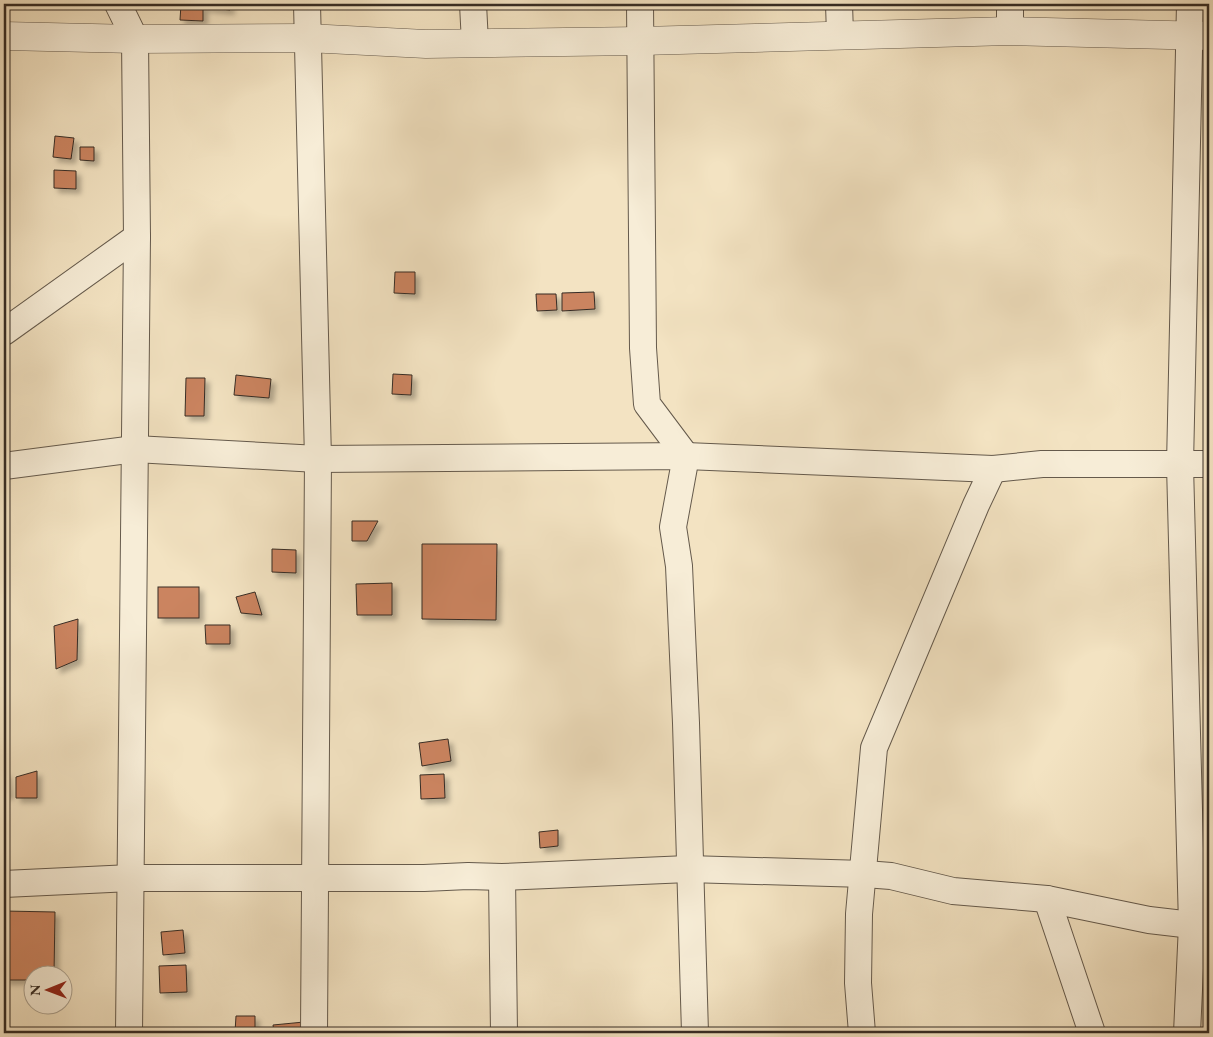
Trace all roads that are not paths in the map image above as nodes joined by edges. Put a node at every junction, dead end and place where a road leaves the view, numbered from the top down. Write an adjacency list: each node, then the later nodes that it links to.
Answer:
1 (118, 4): 13 (street)
2 (307, 4): 12 (street)
3 (473, 4): 15 (street)
4 (640, 4): 14 (street)
5 (839, 4): 9 (street)
6 (1010, 4): 8 (street)
7 (1190, 4): 11 (street)
8 (1010, 31): 9 (street); 11 (street)
9 (840, 34): 14 (street)
10 (4, 36): 13 (street)
11 (1199, 36): 21 (street)
12 (307, 38): 13 (street); 15 (street); 20 (street)
13 (135, 39): 16 (street)
14 (640, 41): 15 (street); 19 (street)
15 (475, 43)
16 (137, 237): 17 (street); 18 (street)
17 (4, 332)
18 (136, 449): 20 (street); 23 (street); 28 (street)
19 (686, 456): 20 (street); 24 (street); 25 (street)
20 (318, 459): 29 (street)
21 (1180, 464): 22 (street); 24 (street); 32 (street)
22 (1209, 464)
23 (4, 466)
24 (994, 469): 26 (street)
25 (688, 868): 26 (street); 27 (street); 36 (street)
26 (865, 874): 31 (street); 37 (street)
27 (502, 877): 29 (street); 35 (street)
28 (131, 878): 29 (street); 30 (street); 33 (street)
29 (314, 878): 34 (street)
30 (4, 884)
31 (1047, 899): 32 (street); 38 (street)
32 (1201, 922): 39 (street)
33 (129, 1033)
34 (314, 1033)
35 (504, 1033)
36 (695, 1033)
37 (862, 1033)
38 (1092, 1033)
39 (1187, 1033)

